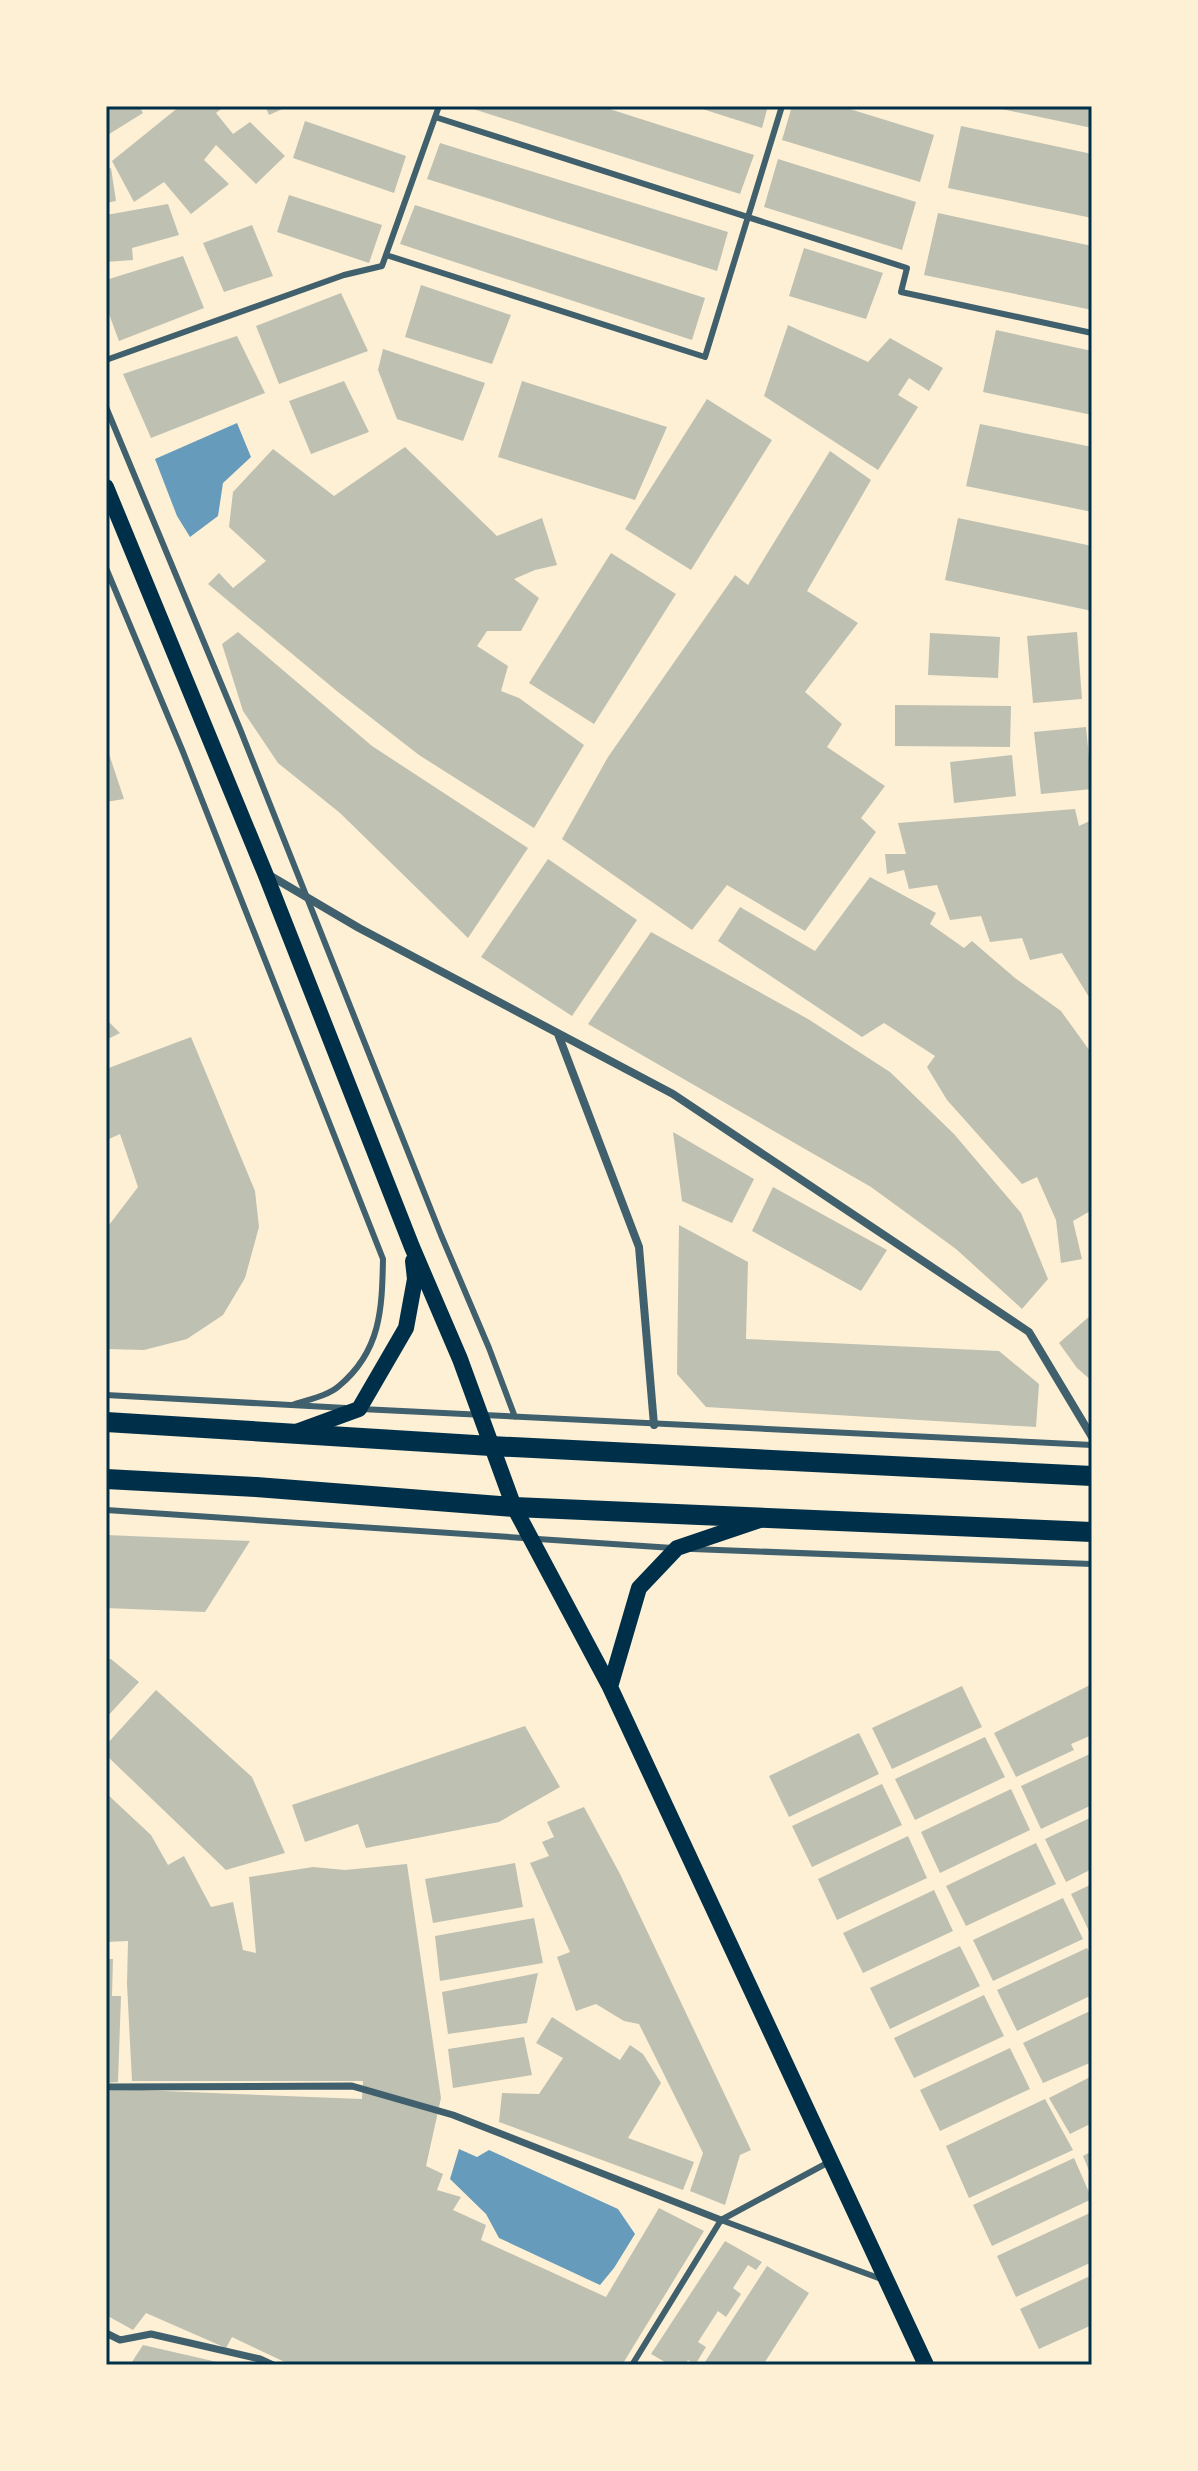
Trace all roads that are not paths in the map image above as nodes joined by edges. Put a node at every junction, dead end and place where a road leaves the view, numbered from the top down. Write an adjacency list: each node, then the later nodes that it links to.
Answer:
1 (439, 106): 3 (lane)
2 (782, 106): 4 (lane)
3 (435, 117): 4 (lane); 5 (lane)
4 (386, 255): 6 (lane)
5 (1092, 333)
6 (106, 360)
7 (106, 407): 11 (lane)
8 (106, 487): 10 (main road)
9 (106, 568): 15 (lane)
10 (265, 873): 11 (street); 13 (main road)
11 (308, 900): 12 (street); 18 (lane)
12 (558, 1034): 20 (street); 22 (street)
13 (412, 1247): 16 (main road); 17 (main road)
14 (106, 1395): 15 (lane)
15 (288, 1407): 16 (lane)
16 (359, 1409): 17 (lane); 21 (main road)
17 (480, 1415): 18 (lane); 24 (main road)
18 (515, 1417): 20 (lane)
19 (106, 1422): 21 (main road)
20 (654, 1425): 23 (lane)
21 (293, 1433): 24 (main road)
22 (1092, 1437)
23 (1092, 1445)
24 (491, 1446): 25 (main road); 27 (main road)
25 (1092, 1476)
26 (106, 1479): 27 (main road)
27 (514, 1507): 29 (main road); 31 (main road)
28 (106, 1510): 31 (lane)
29 (765, 1518): 30 (main road); 32 (main road)
30 (1092, 1532)
31 (531, 1540): 32 (lane); 34 (main road)
32 (677, 1548): 33 (lane); 34 (main road)
33 (1092, 1564)
34 (610, 1687): 36 (main road)
35 (106, 2087): 37 (street)
36 (831, 2161): 37 (lane); 38 (main road)
37 (721, 2220): 38 (lane); 41 (lane)
38 (887, 2281): 42 (main road)
39 (106, 2333): 40 (street)
40 (273, 2365)
41 (632, 2365)
42 (926, 2365)

